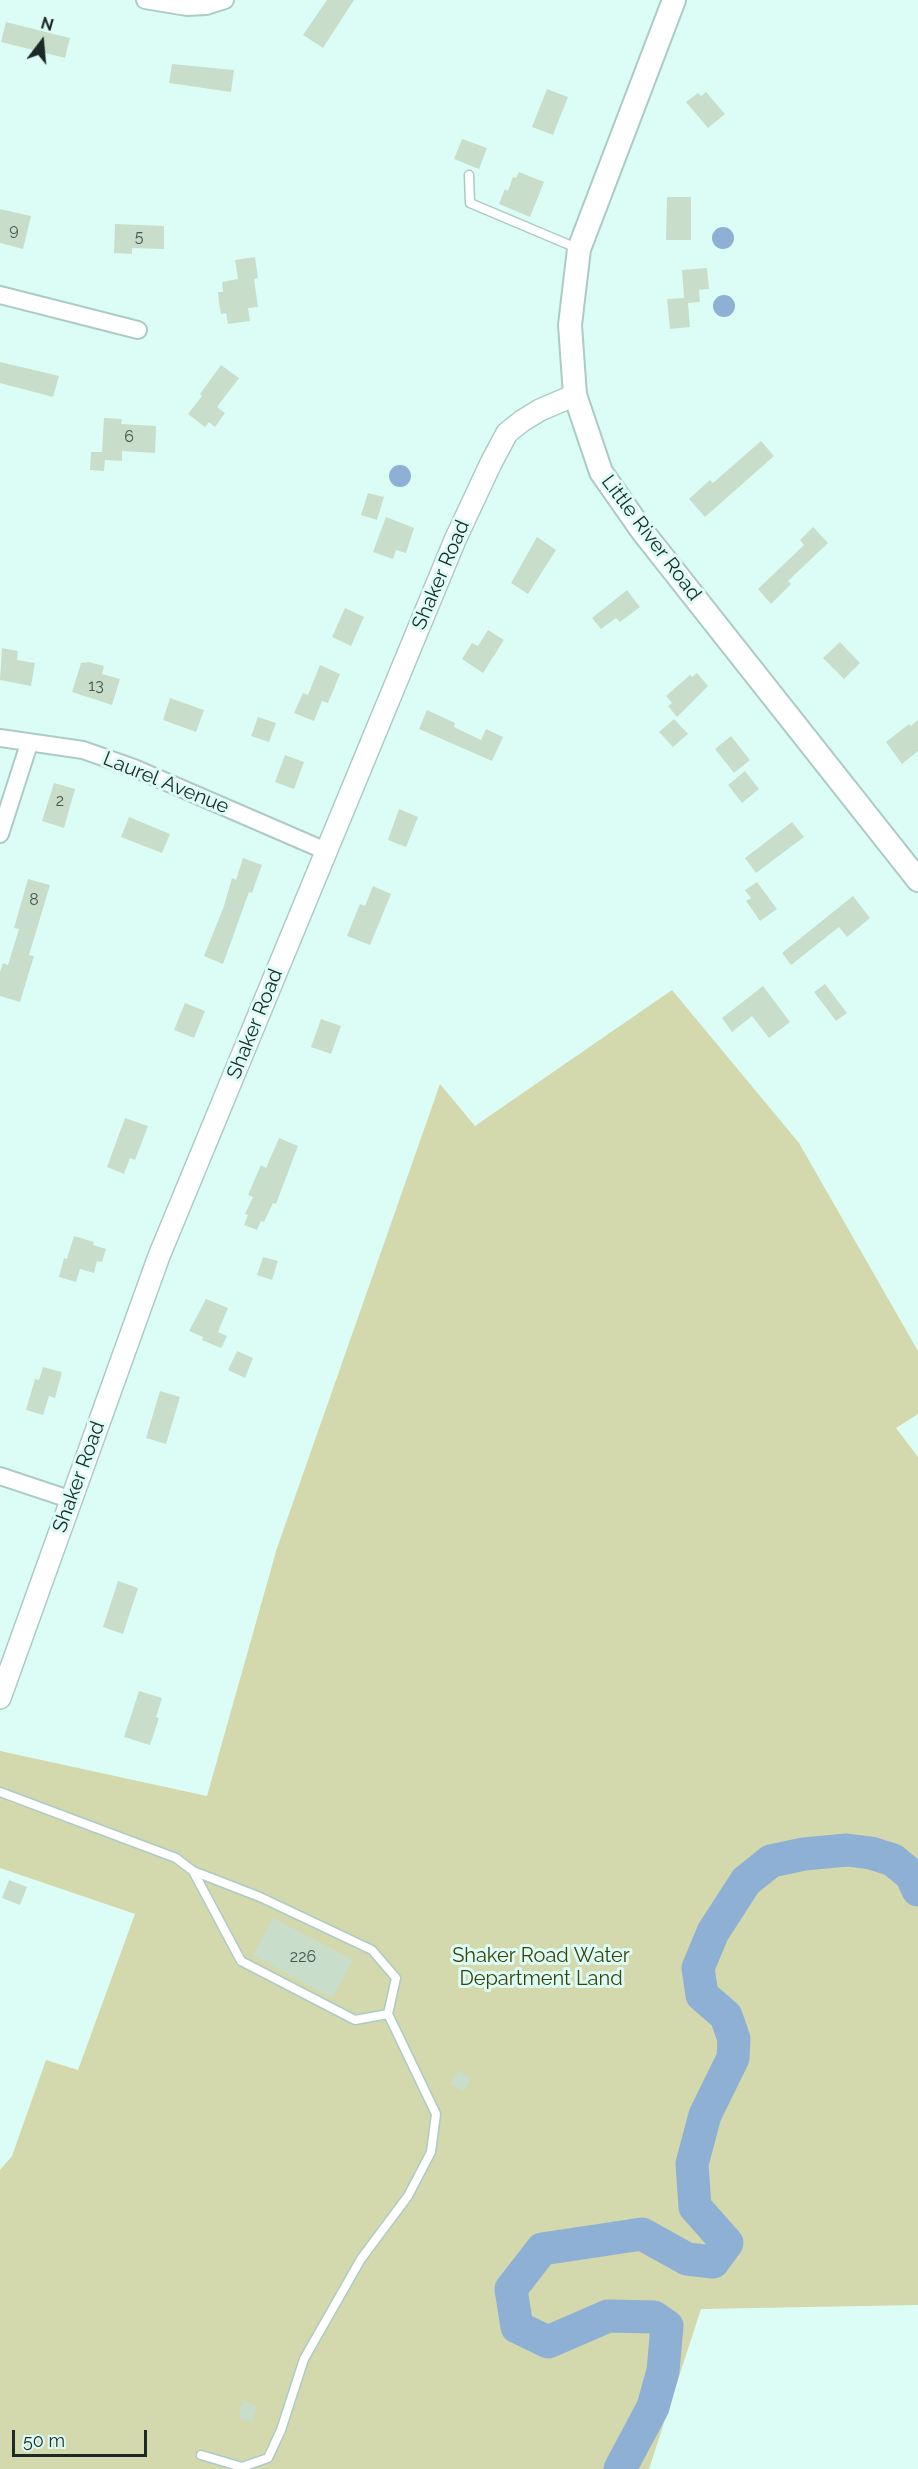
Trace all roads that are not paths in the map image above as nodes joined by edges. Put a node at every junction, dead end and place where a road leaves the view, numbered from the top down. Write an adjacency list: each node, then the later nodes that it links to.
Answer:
1 (145, 0): 2 (street)
2 (225, 0)
3 (674, 0): 5 (main road, Little River Road)
4 (470, 175): 5 (lane)
5 (579, 249): 8 (main road, Little River Road)
6 (0, 295): 7 (street)
7 (138, 330)
8 (575, 395): 12 (street, Shaker Road); 13 (main road, Little River Road)
9 (0, 738): 10 (street, Laurel Avenue)
10 (29, 744): 11 (street); 12 (street, Laurel Avenue)
11 (0, 834)
12 (326, 850): 15 (street, Shaker Road)
13 (918, 880)
14 (0, 1476): 15 (street)
15 (72, 1500): 16 (street, Shaker Road)
16 (0, 1698)
17 (0, 1792): 18 (lane)
18 (192, 1871): 19 (lane); 19 (lane)
19 (388, 2014): 20 (lane)
20 (201, 2456)

